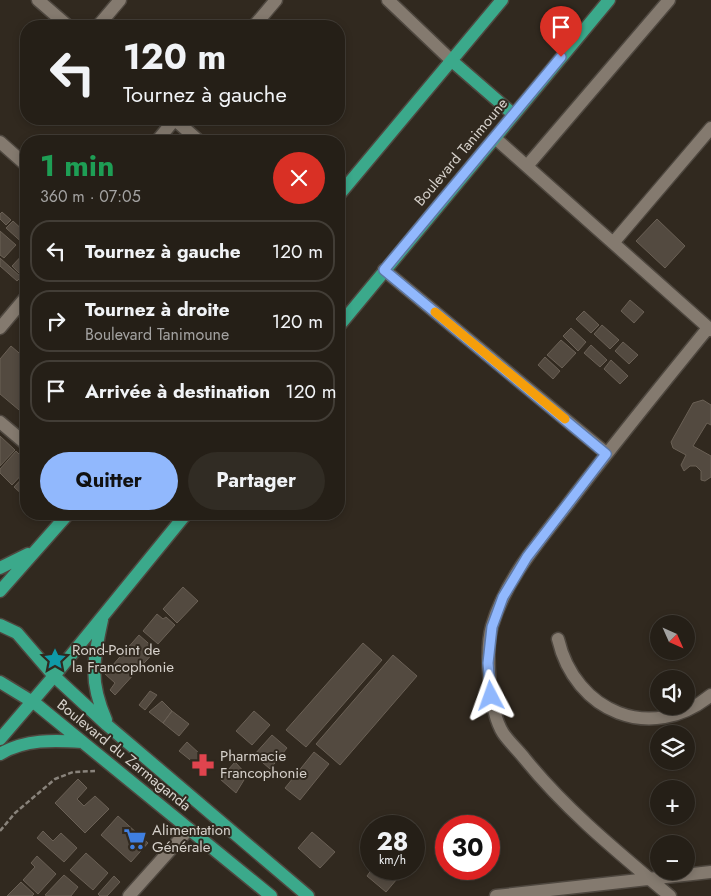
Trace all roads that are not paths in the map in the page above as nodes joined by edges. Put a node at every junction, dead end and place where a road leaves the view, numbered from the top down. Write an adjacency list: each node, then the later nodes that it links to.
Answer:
1 (38, 0): 8 (street)
2 (120, 0): 9 (street)
3 (276, 0): 10 (street)
4 (388, 0): 11 (street)
5 (502, 0): 11 (main road)
6 (609, 0): 12 (main road, Boulevard Tanimoune)
7 (669, 0): 21 (street)
8 (61, 20)
9 (103, 20)
10 (259, 20)
11 (452, 60): 12 (main road); 22 (main road)
12 (513, 114): 18 (main road, Boulevard Tanimoune)
13 (169, 125): 16 (street)
14 (181, 125): 17 (street)
15 (711, 128): 23 (street)
16 (162, 135)
17 (192, 135)
18 (495, 138): 21 (street); 24 (main road, Boulevard Tanimoune)
19 (0, 142): 20 (street)
20 (20, 160)
21 (527, 166): 23 (street)
22 (345, 188)
23 (613, 243): 28 (street)
24 (384, 270): 26 (main road, Boulevard Tanimoune); 31 (street)
25 (20, 304): 27 (street)
26 (345, 319)
27 (0, 328)
28 (710, 329): 31 (street)
29 (0, 422): 30 (street)
30 (20, 439)
31 (606, 454): 50 (street)
32 (63, 520): 34 (main road)
33 (181, 520): 37 (main road)
34 (36, 549): 35 (main road); 36 (main road)
35 (0, 568)
36 (0, 592)
37 (102, 617): 40 (main road); 44 (main road)
38 (0, 625): 40 (main road, Boulevard du Zarmaganda)
39 (558, 640): 42 (street)
40 (54, 676): 43 (main road); 44 (main road, Boulevard du Zarmaganda)
41 (0, 682): 43 (main road, Boulevard du Zarmaganda)
42 (711, 695)
43 (33, 702): 45 (main road); 46 (main road, Boulevard du Zarmaganda)
44 (108, 725): 53 (main road, Boulevard du Zarmaganda)
45 (0, 739)
46 (82, 742): 47 (main road); 48 (main road, Boulevard du Zarmaganda)
47 (0, 754)
48 (189, 828): 51 (street); 52 (main road, Boulevard du Zarmaganda)
49 (711, 872): 50 (street)
50 (649, 878): 54 (street); 55 (street)
51 (129, 896)
52 (271, 896)
53 (308, 896)
54 (496, 896)
55 (670, 896)

